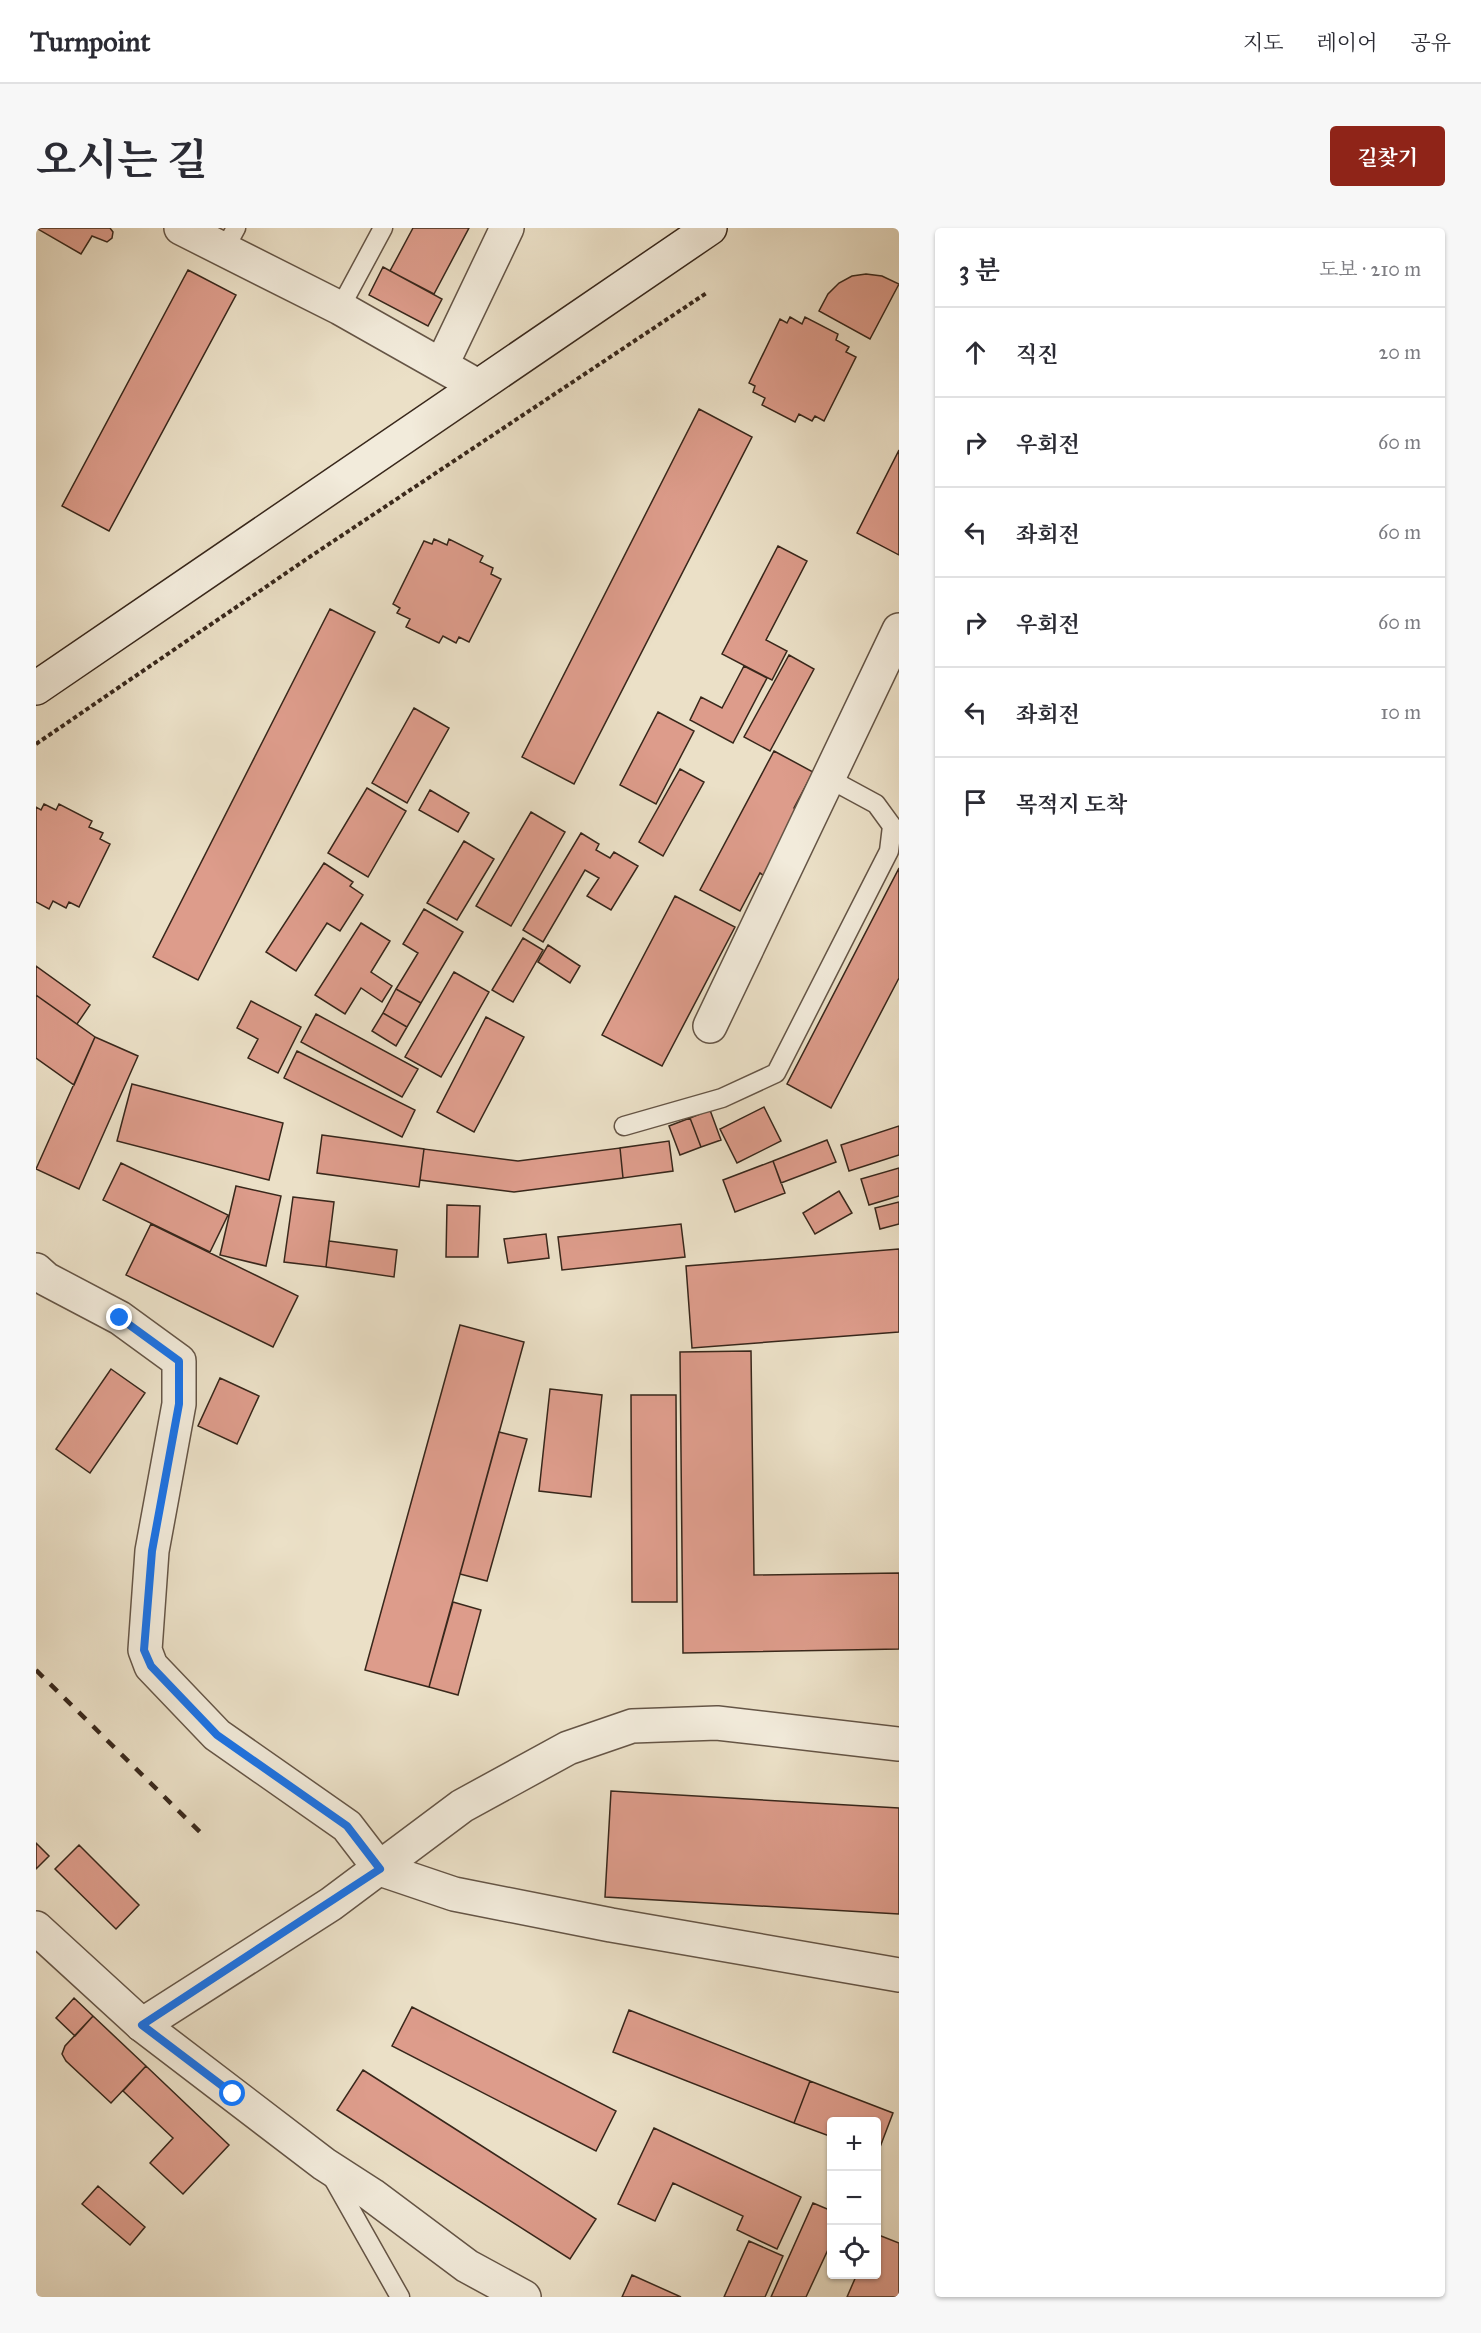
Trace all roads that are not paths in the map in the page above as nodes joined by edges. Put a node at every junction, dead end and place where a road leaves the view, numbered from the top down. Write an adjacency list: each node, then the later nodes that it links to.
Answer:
1 (181, 228): 5 (street)
2 (383, 228): 6 (lane)
3 (507, 228): 7 (street)
4 (710, 228): 8 (street)
5 (230, 239): 6 (street)
6 (340, 308): 7 (street)
7 (442, 364): 8 (street)
8 (476, 386): 10 (street)
9 (899, 630): 11 (street)
10 (36, 688)
11 (828, 778): 12 (street); 13 (lane)
12 (710, 1026)
13 (624, 1126)
14 (36, 1270): 16 (street)
15 (899, 1744): 16 (street)
16 (380, 1869): 18 (street); 19 (street)
17 (36, 1928): 19 (street)
18 (899, 1975)
19 (142, 2025): 20 (street)
20 (324, 2164): 21 (lane); 22 (street)
21 (400, 2297)
22 (524, 2297)

